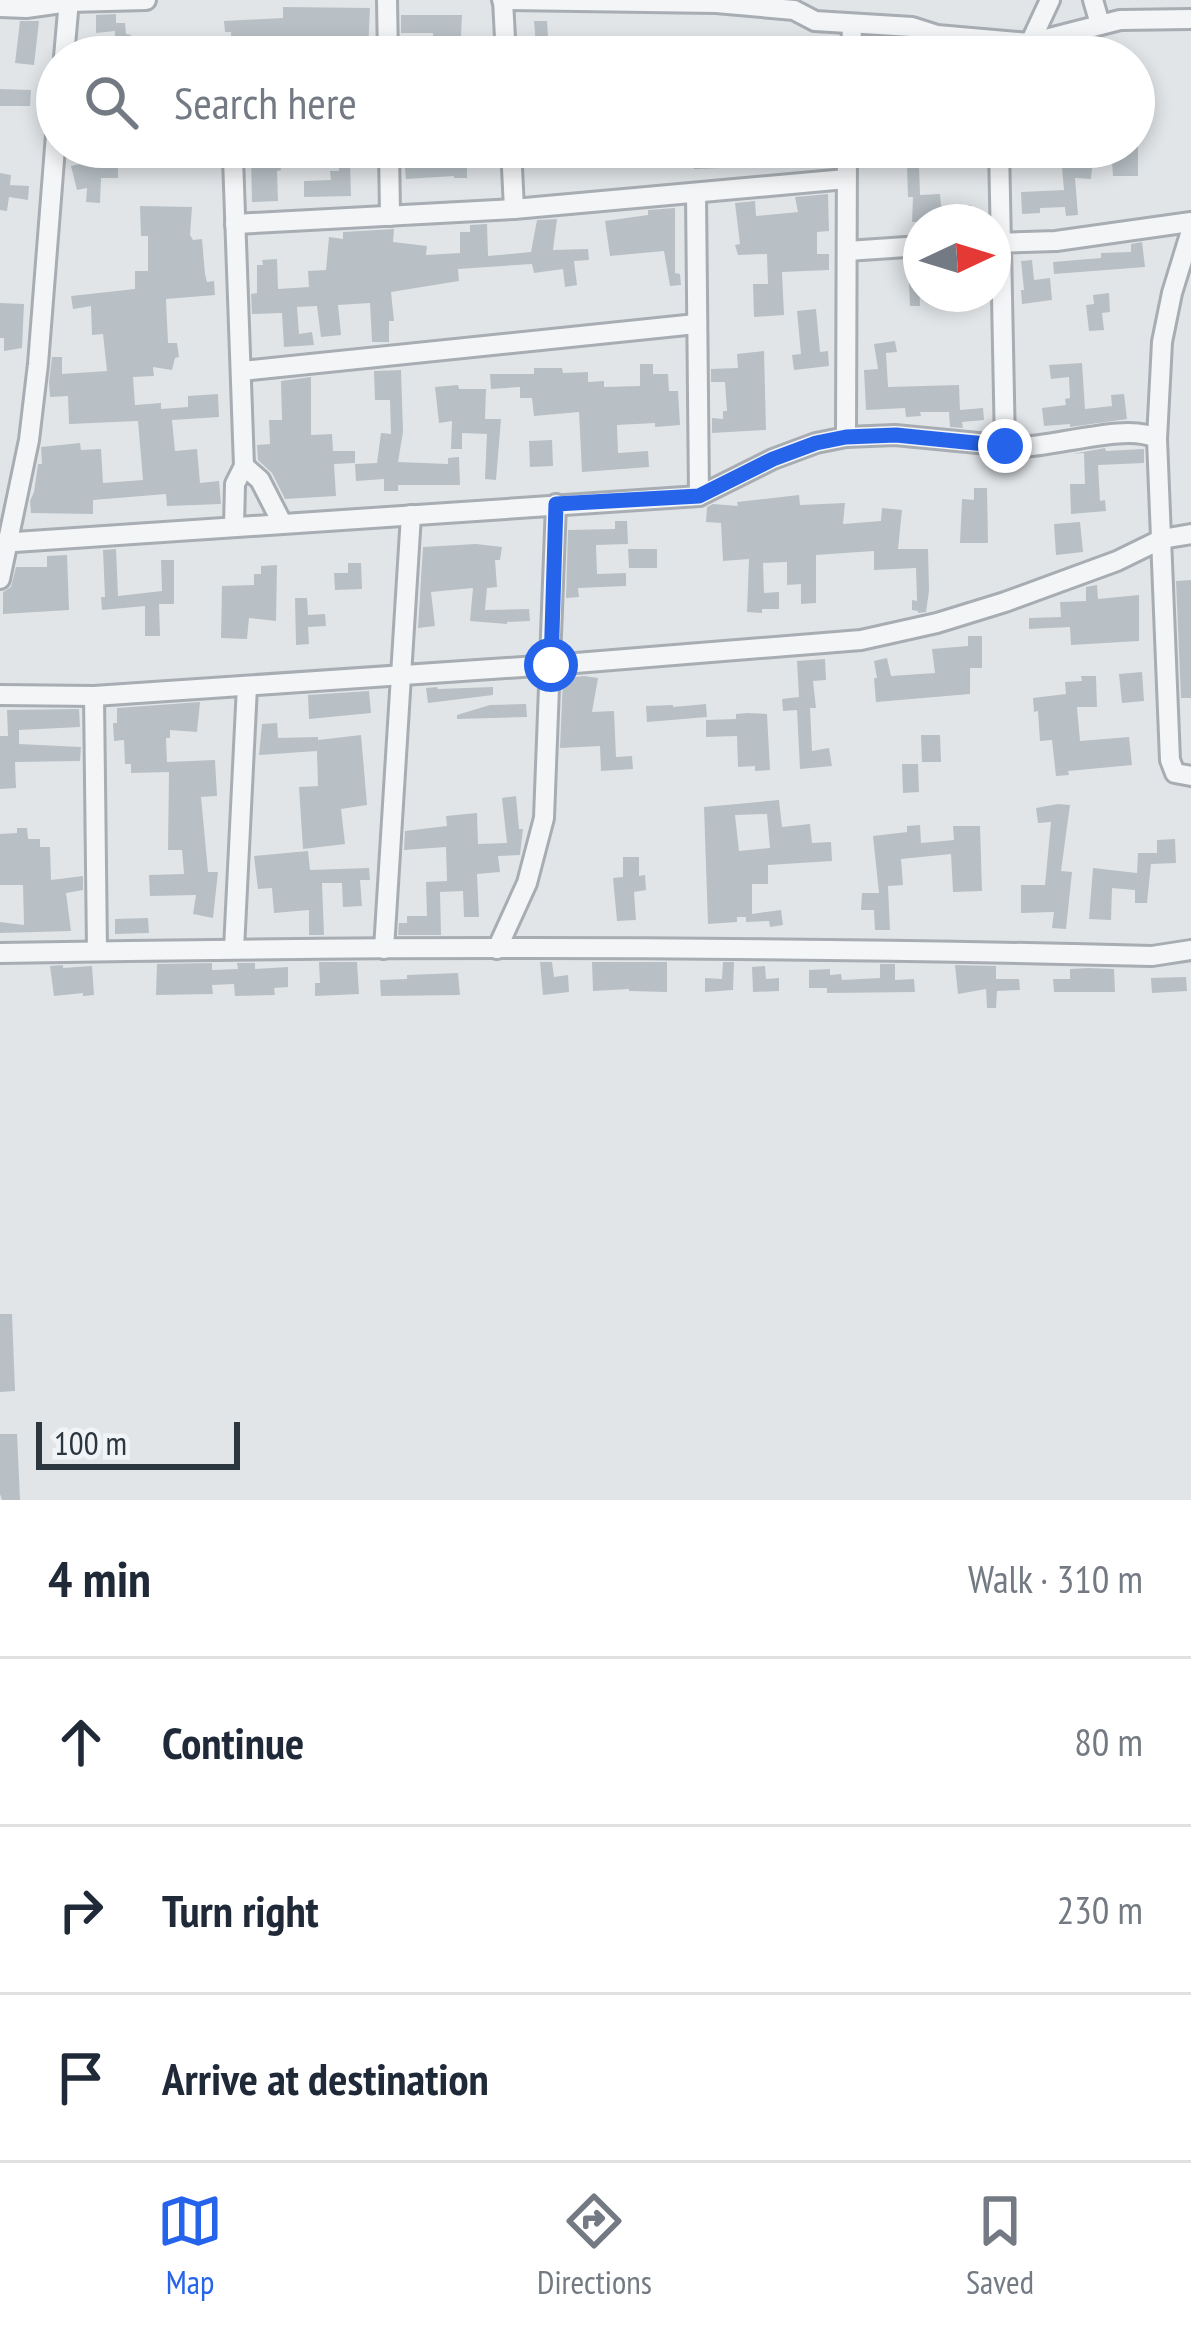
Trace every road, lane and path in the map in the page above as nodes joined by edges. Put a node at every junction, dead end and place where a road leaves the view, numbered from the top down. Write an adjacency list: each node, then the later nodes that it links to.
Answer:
1 (146, 0): 6 (street)
2 (387, 0): 13 (street)
3 (502, 0): 7 (street); 14 (street)
4 (1050, 0): 17 (street)
5 (1093, 0): 10 (street)
6 (69, 1): 8 (street); 12 (street)
7 (716, 2): 11 (street)
8 (0, 7)
9 (1191, 19): 10 (street)
10 (1100, 24): 18 (street)
11 (852, 25): 15 (street); 16 (street)
12 (66, 36)
13 (388, 36)
14 (505, 36)
15 (852, 36)
16 (941, 36)
17 (1033, 36)
18 (1063, 36)
19 (54, 168): 49 (street)
20 (232, 168): 30 (street)
21 (389, 168): 29 (street)
22 (512, 168): 28 (street)
23 (847, 168): 25 (street)
24 (999, 168): 27 (street)
25 (846, 179): 26 (street); 34 (street)
26 (696, 193): 28 (street); 36 (street)
27 (998, 204)
28 (514, 208): 29 (street)
29 (390, 216): 30 (street)
30 (235, 224): 37 (street)
31 (1191, 226): 32 (street); 39 (street)
32 (1011, 243)
33 (903, 247): 34 (street)
34 (847, 251): 38 (street)
35 (1000, 312): 40 (street)
36 (696, 324): 37 (street); 42 (street)
37 (242, 371): 41 (street)
38 (846, 437): 40 (street); 42 (street)
39 (1157, 439): 40 (street); 48 (street)
40 (1005, 446)
41 (244, 466): 45 (street); 46 (street)
42 (699, 496): 43 (street)
43 (556, 504): 44 (street); 51 (street)
44 (411, 515): 45 (street); 52 (street)
45 (282, 523): 46 (street)
46 (234, 527): 49 (street)
47 (1191, 534): 48 (street)
48 (1162, 539): 51 (street); 56 (street)
49 (4, 543): 50 (street)
50 (0, 580)
51 (551, 665): 52 (street); 59 (street)
52 (400, 676): 53 (street); 58 (street)
53 (248, 686): 55 (street); 57 (street)
54 (0, 694): 55 (street)
55 (94, 696): 61 (street)
56 (1191, 776)
57 (234, 949): 58 (street); 61 (street)
58 (384, 949): 59 (street)
59 (497, 949): 60 (street)
60 (1191, 950)
61 (97, 951): 62 (street)
62 (0, 953)

